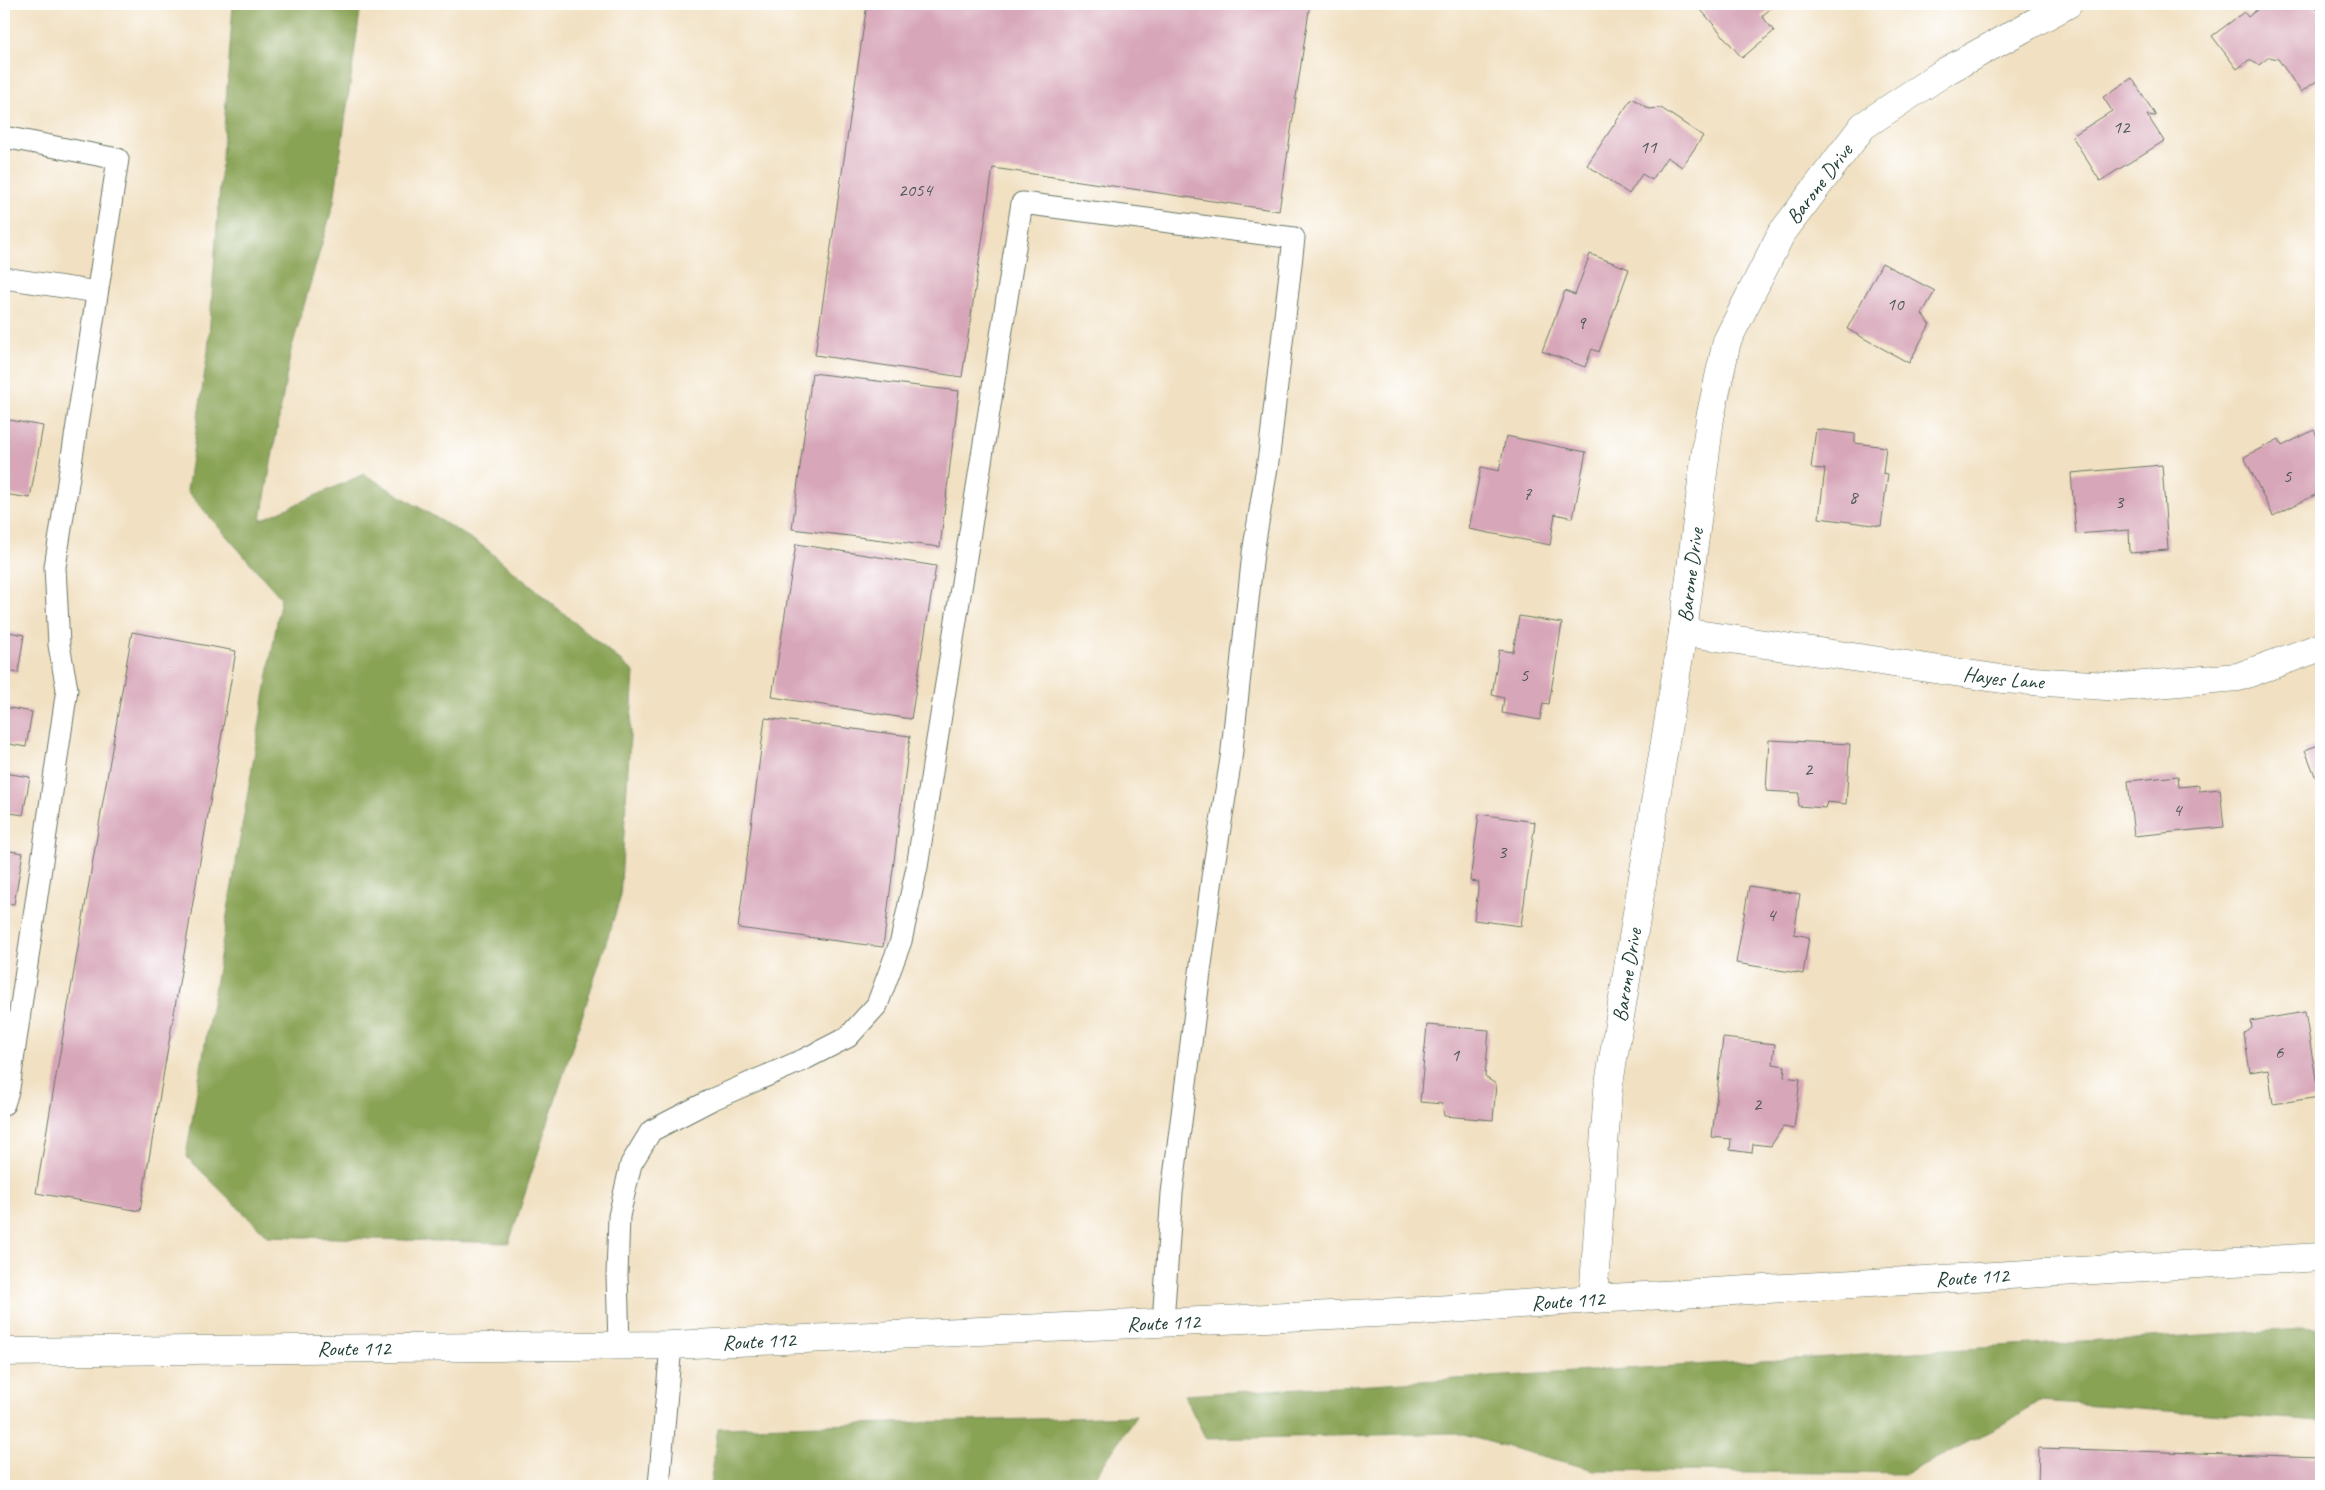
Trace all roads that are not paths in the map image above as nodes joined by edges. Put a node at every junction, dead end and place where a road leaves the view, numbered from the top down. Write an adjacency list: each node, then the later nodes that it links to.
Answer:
1 (2068, 4): 5 (main road, Barone Drive)
2 (4, 137): 4 (lane)
3 (4, 278): 4 (lane)
4 (97, 292): 7 (lane)
5 (1682, 632): 6 (main road, Hayes Lane); 9 (main road, Barone Drive)
6 (2321, 647)
7 (4, 1104)
8 (2321, 1257): 9 (main road, Route 112)
9 (1593, 1299): 10 (main road, Route 112)
10 (1163, 1322): 11 (lane); 12 (main road, Route 112)
11 (619, 1345): 12 (main road, Route 112); 13 (main road, Route 112)
12 (671, 1345): 14 (lane)
13 (4, 1352)
14 (659, 1486)

